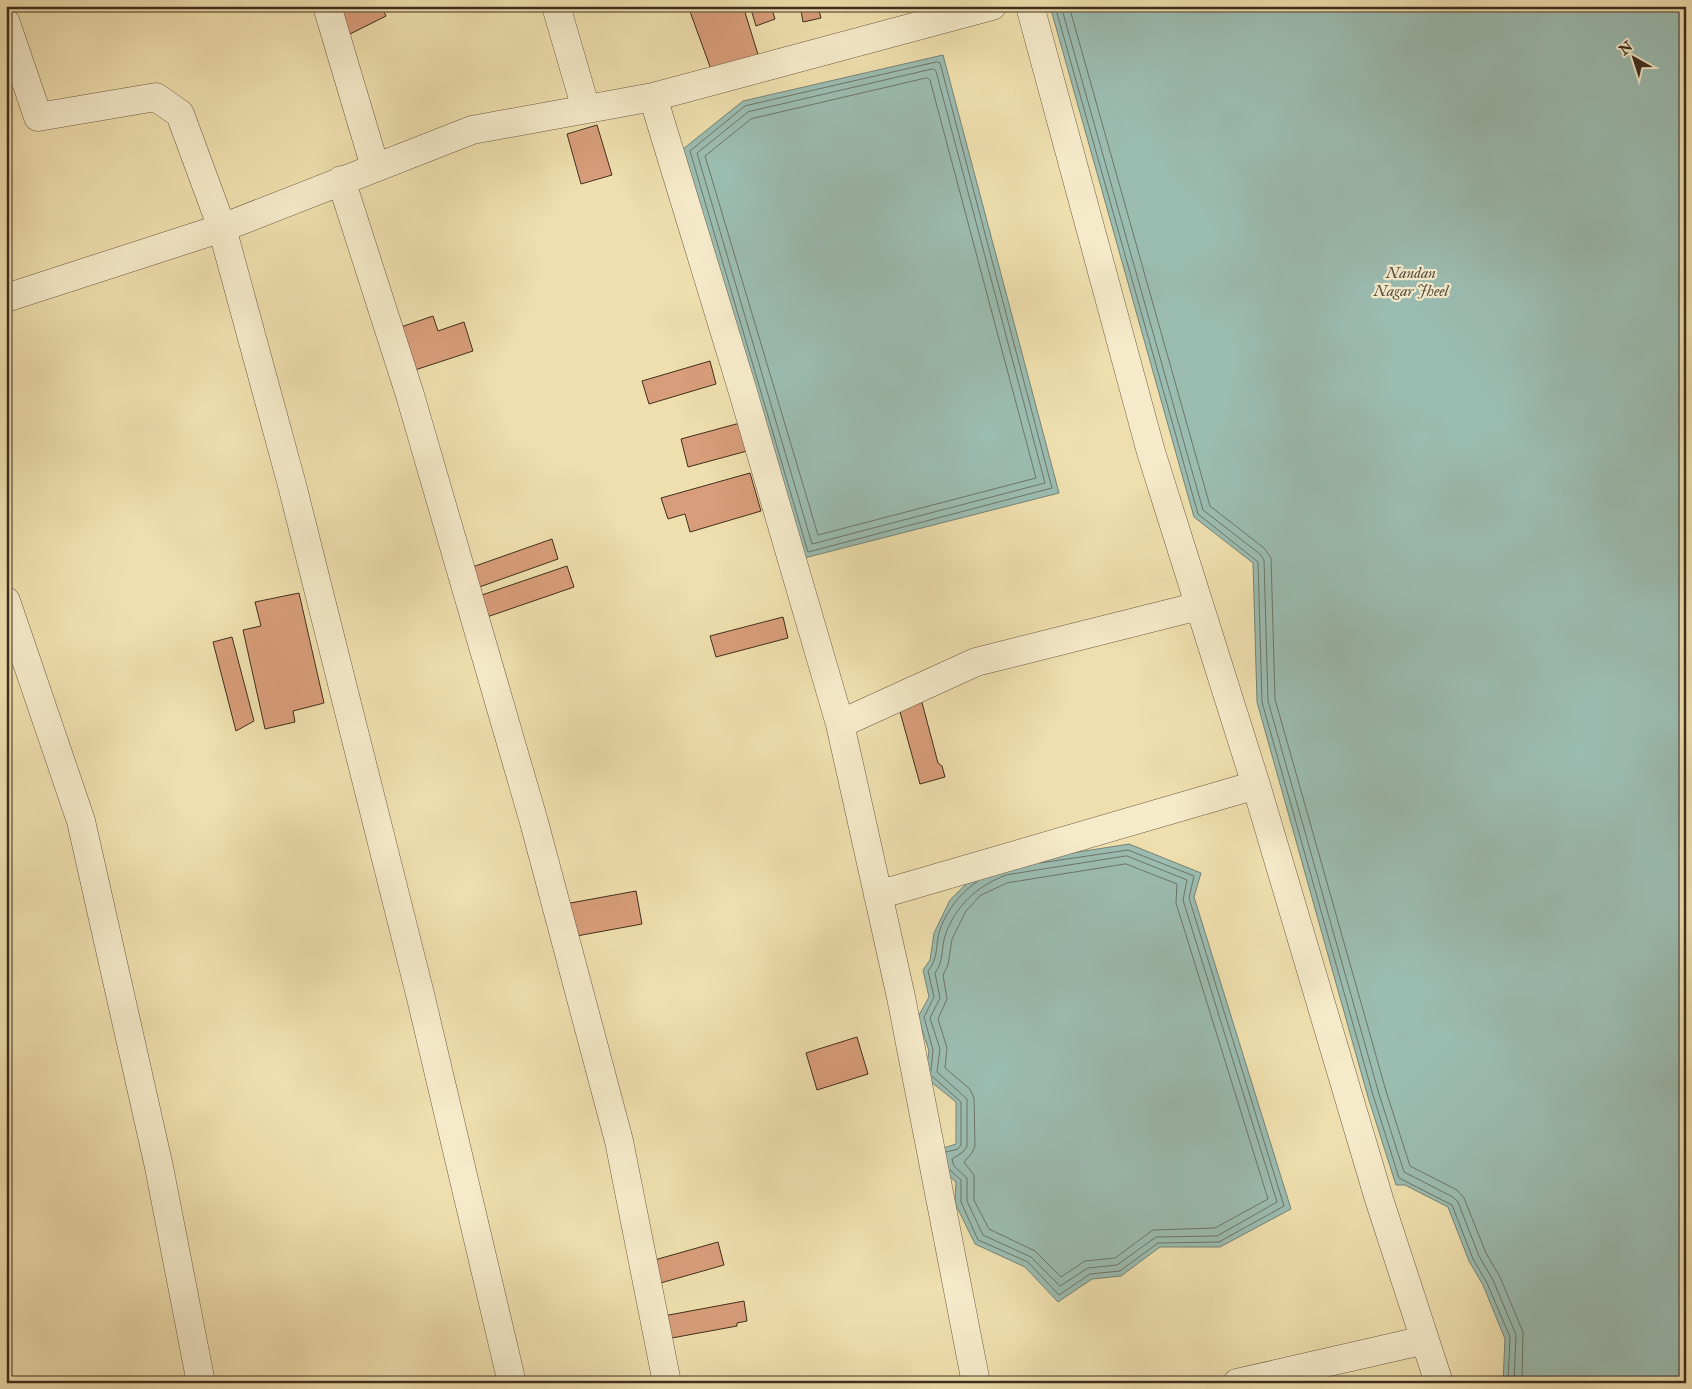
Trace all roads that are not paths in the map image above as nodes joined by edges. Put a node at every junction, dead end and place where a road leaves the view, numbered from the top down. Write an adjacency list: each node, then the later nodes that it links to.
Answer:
1 (327, 6): 8 (street)
2 (556, 6): 7 (street)
3 (992, 6): 6 (street)
4 (1030, 6): 13 (street)
5 (6, 23): 10 (street)
6 (654, 97): 7 (street); 14 (street)
7 (586, 109): 8 (street)
8 (375, 167): 9 (street)
9 (341, 180): 10 (street); 20 (street)
10 (222, 228): 11 (street); 19 (street)
11 (6, 298)
12 (6, 601): 18 (street)
13 (1199, 606): 14 (street); 15 (street)
14 (840, 724): 16 (street)
15 (1256, 786): 16 (street); 17 (street)
16 (878, 896): 21 (street)
17 (1425, 1340): 22 (street); 23 (street)
18 (201, 1383)
19 (512, 1383)
20 (667, 1383)
21 (976, 1383)
22 (1237, 1383)
23 (1439, 1383)

